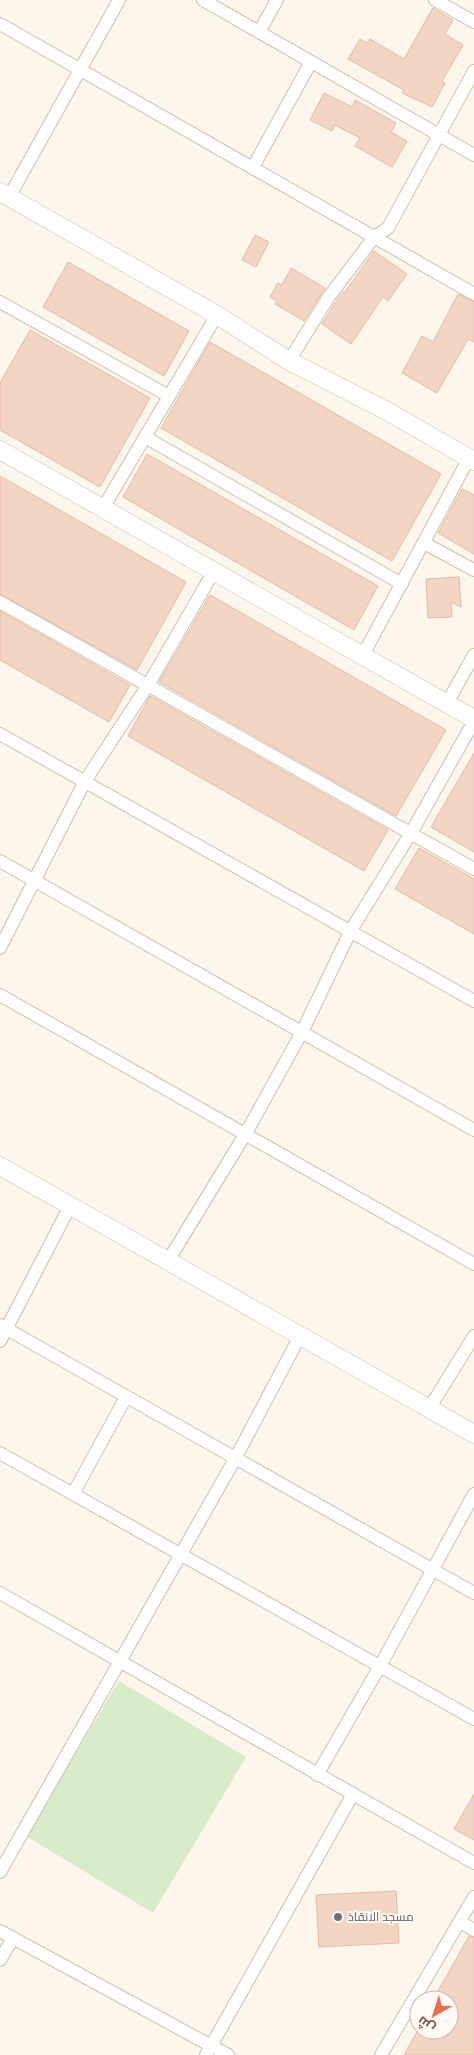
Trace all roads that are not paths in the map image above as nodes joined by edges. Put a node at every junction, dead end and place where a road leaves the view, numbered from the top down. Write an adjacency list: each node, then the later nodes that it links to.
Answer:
1 (119, 0): 9 (street)
2 (203, 0): 7 (street)
3 (277, 0): 7 (street)
4 (435, 0): 5 (street)
5 (474, 22)
6 (0, 24): 9 (street)
7 (259, 32): 8 (street)
8 (311, 62): 11 (street); 13 (street)
9 (80, 69): 13 (street); 14 (street)
10 (474, 71): 11 (street)
11 (439, 134): 12 (street); 15 (street)
12 (474, 154)
13 (253, 167): 15 (street)
14 (5, 195): 18 (street)
15 (374, 238): 16 (street); 19 (street)
16 (474, 294)
17 (0, 302): 20 (street)
18 (217, 315): 19 (street); 20 (street)
19 (289, 360): 23 (street)
20 (169, 396): 21 (street)
21 (146, 437): 24 (street); 28 (street)
22 (0, 450): 24 (street)
23 (472, 460): 25 (street)
24 (103, 508): 27 (street)
25 (424, 543): 26 (street); 28 (street)
26 (474, 570)
27 (214, 571): 30 (street); 32 (street)
28 (402, 584): 30 (street)
29 (0, 602): 32 (street)
30 (364, 655): 33 (street)
31 (474, 655): 33 (street)
32 (148, 685): 36 (street); 37 (street)
33 (447, 703): 34 (street)
34 (474, 720): 37 (street)
35 (0, 734): 36 (street)
36 (85, 781): 40 (street); 41 (street)
37 (411, 833): 39 (street); 41 (street)
38 (0, 861): 40 (street)
39 (474, 869)
40 (35, 881): 42 (street); 45 (street)
41 (351, 930): 44 (street); 45 (street)
42 (0, 948)
43 (0, 995): 47 (street)
44 (474, 1001)
45 (302, 1032): 46 (street); 47 (street)
46 (474, 1130)
47 (246, 1133): 50 (street); 51 (street)
48 (0, 1166): 49 (street)
49 (70, 1206): 50 (street); 52 (street)
50 (168, 1262): 53 (street)
51 (474, 1264)
52 (3, 1327): 55 (street); 56 (street)
53 (300, 1336): 57 (street); 60 (street)
54 (474, 1336): 57 (street)
55 (0, 1341)
56 (126, 1396): 60 (street); 61 (street)
57 (429, 1409): 58 (street)
58 (474, 1434)
59 (0, 1453): 61 (street)
60 (235, 1459): 63 (street); 64 (street)
61 (73, 1494): 63 (street)
62 (474, 1494): 64 (street)
63 (180, 1554): 67 (street); 68 (street)
64 (433, 1570): 65 (street); 68 (street)
65 (474, 1592)
66 (0, 1593): 67 (street)
67 (120, 1662): 70 (street); 73 (street)
68 (380, 1666): 69 (street); 70 (street)
69 (474, 1719)
70 (318, 1775): 71 (street)
71 (353, 1794): 72 (street); 80 (street)
72 (474, 1863)
73 (0, 1872)
74 (474, 1896): 75 (street)
75 (460, 1922): 76 (street); 82 (street)
76 (474, 1930)
77 (0, 1931): 78 (street)
78 (12, 1938): 79 (street); 80 (street)
79 (0, 1960)
80 (208, 2050): 81 (street)
81 (228, 2055)
82 (381, 2055)

